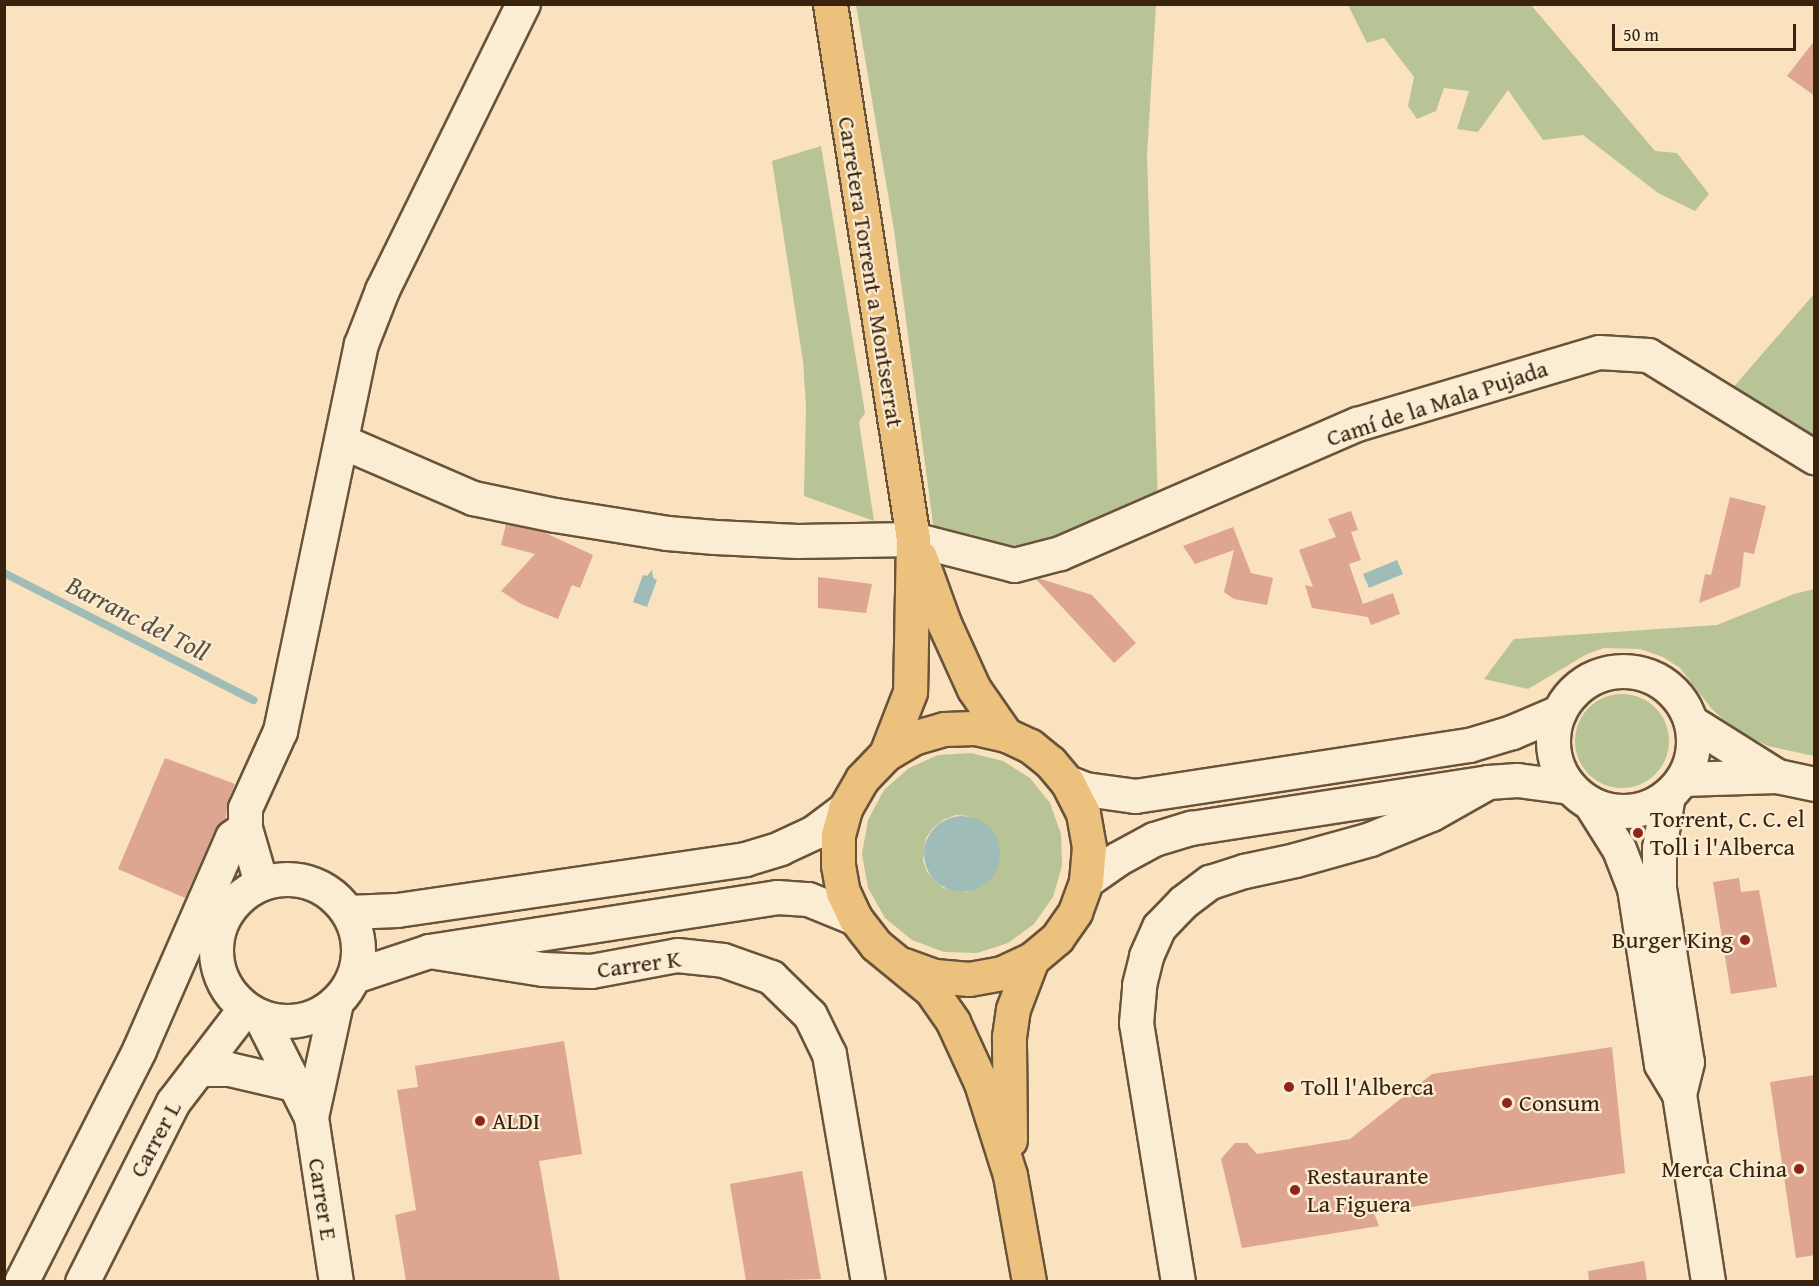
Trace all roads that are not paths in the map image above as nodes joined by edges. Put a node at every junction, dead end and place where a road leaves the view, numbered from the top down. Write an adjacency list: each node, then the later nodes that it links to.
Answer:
1 (523, 4): 3 (street)
2 (830, 4): 5 (main road, Carretera Torrent a Montserrat)
3 (341, 441): 5 (street, Camí de la Mala Pujada); 17 (street)
4 (1815, 457): 5 (street, Camí de la Mala Pujada)
5 (913, 538): 8 (main road); 9 (main road)
6 (1559, 712): 7 (street); 11 (street); 15 (street)
7 (1691, 722): 10 (street); 14 (street)
8 (1006, 735): 9 (main road); 11 (main road)
9 (886, 754): 16 (main road)
10 (1777, 776): 13 (street); 14 (street)
11 (1067, 782): 18 (main road)
12 (1488, 782): 15 (street); 18 (street); 37 (street)
13 (1815, 784)
14 (1675, 787): 15 (street); 29 (street)
15 (1580, 795): 29 (street)
16 (845, 809): 20 (street); 21 (main road)
17 (245, 828): 19 (street); 32 (street)
18 (1086, 881): 23 (main road)
19 (261, 883): 20 (street); 26 (street)
20 (348, 912): 25 (street)
21 (855, 918): 22 (street); 24 (main road)
22 (429, 951): 25 (street); 35 (street, Carrer K)
23 (1032, 959): 24 (main road); 31 (main road)
24 (904, 965): 31 (main road)
25 (345, 989): 26 (street); 30 (street)
26 (253, 1012): 27 (street, Carrer L); 28 (street)
27 (198, 1069): 28 (street); 33 (street, Carrer L)
28 (294, 1084): 30 (street)
29 (1679, 1094): 38 (street)
30 (311, 1117): 34 (street, Carrer E)
31 (1010, 1175): 36 (main road)
32 (21, 1281)
33 (82, 1281)
34 (336, 1281)
35 (868, 1281)
36 (1029, 1281)
37 (1178, 1281)
38 (1708, 1281)

